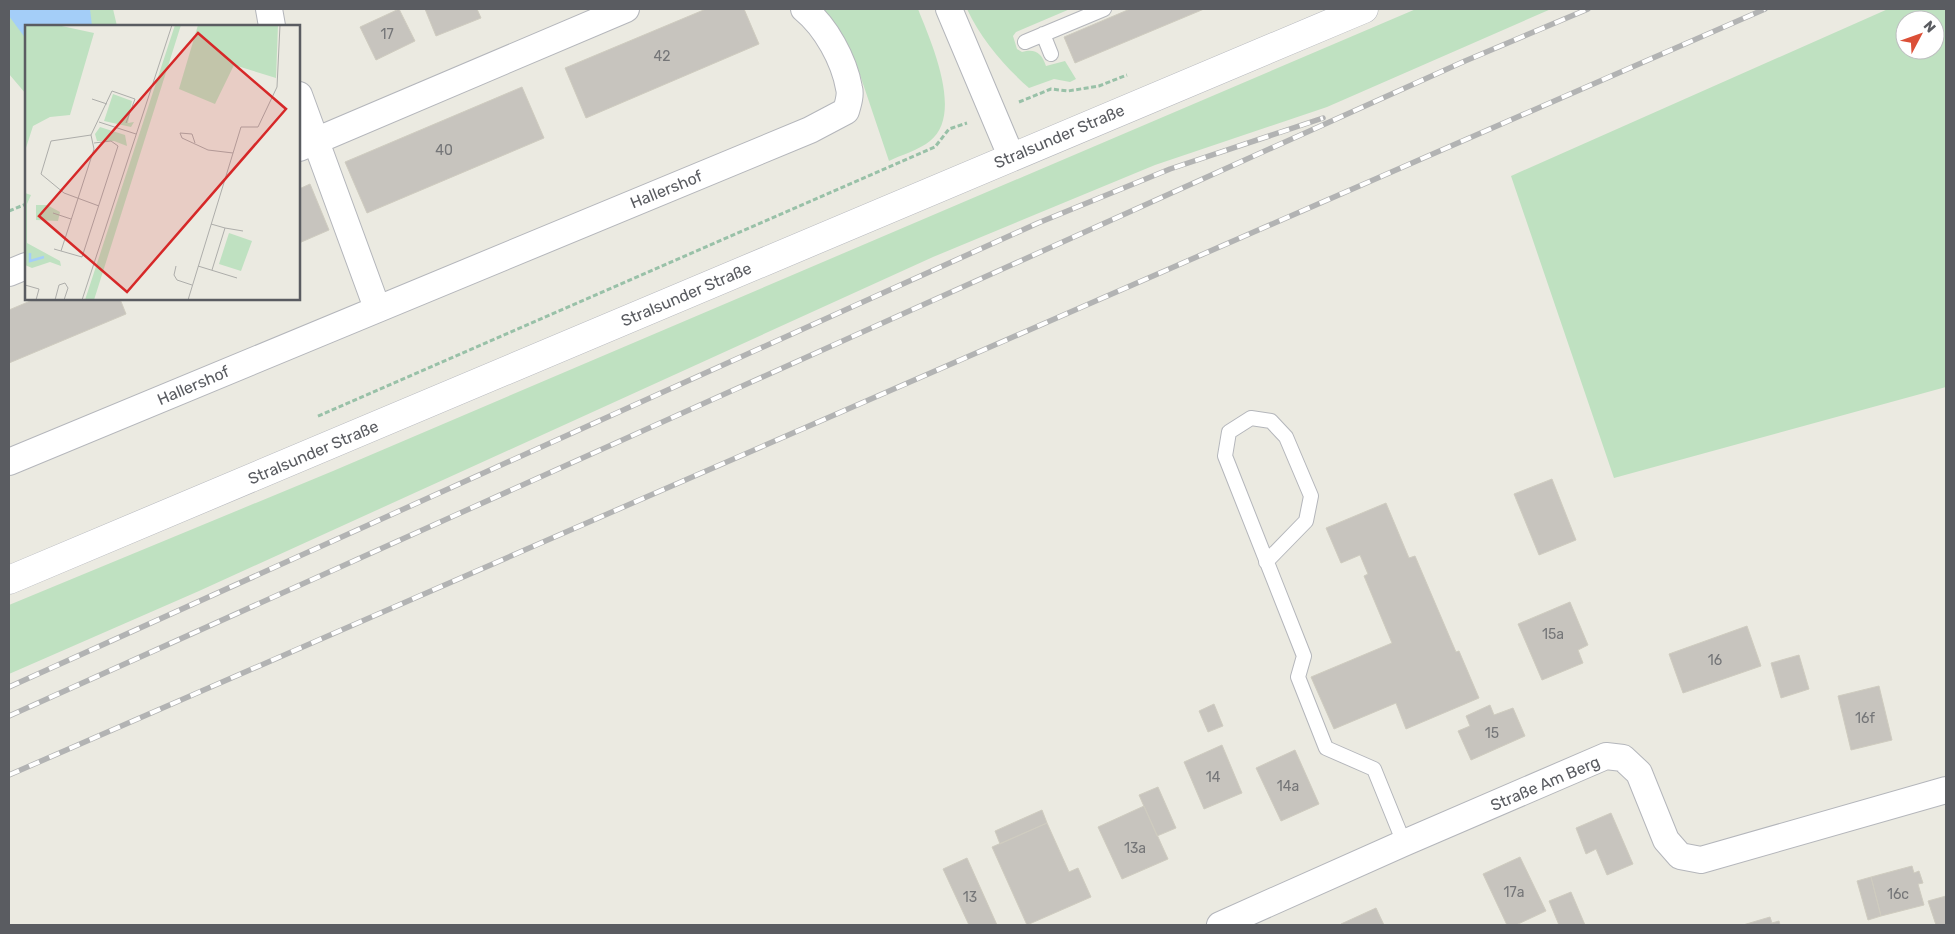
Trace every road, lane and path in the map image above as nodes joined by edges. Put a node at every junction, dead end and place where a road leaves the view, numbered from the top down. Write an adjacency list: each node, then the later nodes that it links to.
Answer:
1 (269, 9): 7 (street)
2 (626, 9): 14 (street)
3 (804, 9): 20 (street, Hallershof)
4 (949, 9): 13 (street)
5 (1104, 9): 8 (lane)
6 (1364, 9): 15 (main road, Stralsunder Straße)
7 (272, 25)
8 (1043, 34): 9 (lane); 10 (lane)
9 (1025, 42)
10 (1051, 54)
11 (1135, 72): 13 (path)
12 (300, 100): 14 (street)
13 (992, 113): 15 (street); 21 (path)
14 (308, 144): 20 (street)
15 (1011, 156): 24 (main road, Stralsunder Straße)
16 (25, 204): 17 (path)
17 (9, 211)
18 (25, 266): 19 (street)
19 (9, 274)
20 (377, 308): 22 (street, Hallershof)
21 (313, 418)
22 (9, 462)
23 (1266, 562): 23 (lane); 26 (lane)
24 (9, 580)
25 (1946, 790): 26 (street, Straße Am Berg)
26 (1404, 843): 27 (street, Straße Am Berg)
27 (1220, 925)

